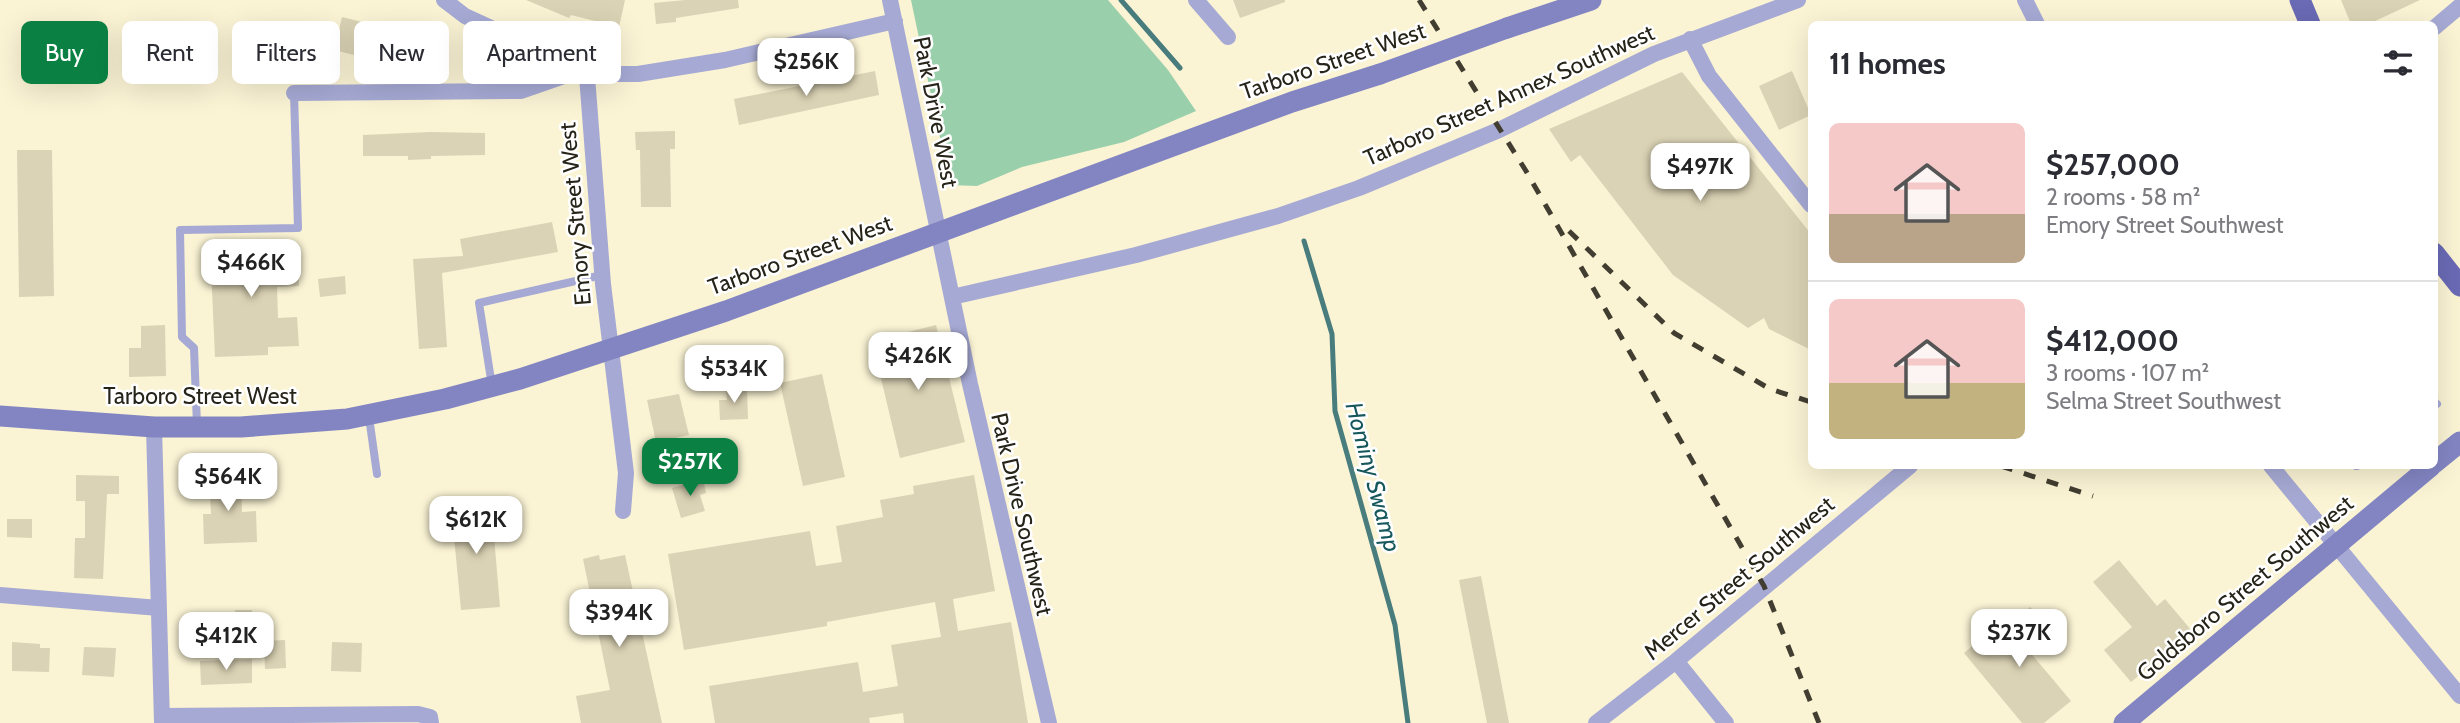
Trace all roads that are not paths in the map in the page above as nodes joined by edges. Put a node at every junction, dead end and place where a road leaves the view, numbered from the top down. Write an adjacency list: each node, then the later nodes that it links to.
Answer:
1 (444, 0): 9 (street)
2 (890, 0): 10 (street, Park Drive West)
3 (1196, 0): 14 (street)
4 (1591, 0): 21 (main road, Tarboro Street West, bridge)
5 (1798, 0): 15 (street, Tarboro Street Annex Southwest)
6 (2025, 0): 11 (street)
7 (2300, 0): 12 (main road)
8 (2460, 6): 13 (street)
9 (475, 21)
10 (895, 21): 16 (street); 21 (street, Park Drive West)
11 (2036, 21)
12 (2309, 21)
13 (2438, 25)
14 (1228, 37)
15 (1690, 39): 20 (street); 25 (street, Tarboro Street Annex Southwest)
16 (621, 75)
17 (541, 84): 19 (street)
18 (588, 84): 23 (street, Emory Street West)
19 (293, 93): 31 (lane)
20 (1808, 201)
21 (936, 233): 25 (street, Park Drive Southwest); 26 (main road, Tarboro Street West)
22 (2438, 258): 24 (main road)
23 (602, 275): 26 (street, Emory Street West); 27 (lane)
24 (2460, 286)
25 (952, 298): 47 (street, Park Drive Southwest)
26 (612, 348): 27 (main road, Tarboro Street West); 38 (street, Emory Street West)
27 (493, 387): 28 (main road, Tarboro Street West)
28 (369, 414): 31 (main road, Tarboro Street West); 37 (lane)
29 (0, 416): 30 (main road, Tarboro Street West)
30 (154, 427): 31 (main road, Tarboro Street West); 41 (street)
31 (197, 427)
32 (2460, 442): 33 (main road, Goldsboro Street Southwest)
33 (2438, 460)
34 (1906, 469): 42 (street, Mercer Street Southwest)
35 (2274, 469): 39 (street)
36 (2427, 469): 39 (main road, Goldsboro Street Southwest)
37 (377, 474)
38 (623, 511)
39 (2336, 545): 43 (street); 46 (main road, Goldsboro Street Southwest)
40 (0, 595): 41 (street)
41 (159, 608): 44 (street)
42 (1676, 661): 48 (street, Mercer Street Southwest); 49 (street)
43 (2460, 696)
44 (162, 719): 45 (street)
45 (430, 720)
46 (2132, 720)
47 (1049, 723)
48 (1596, 723)
49 (1726, 723)

